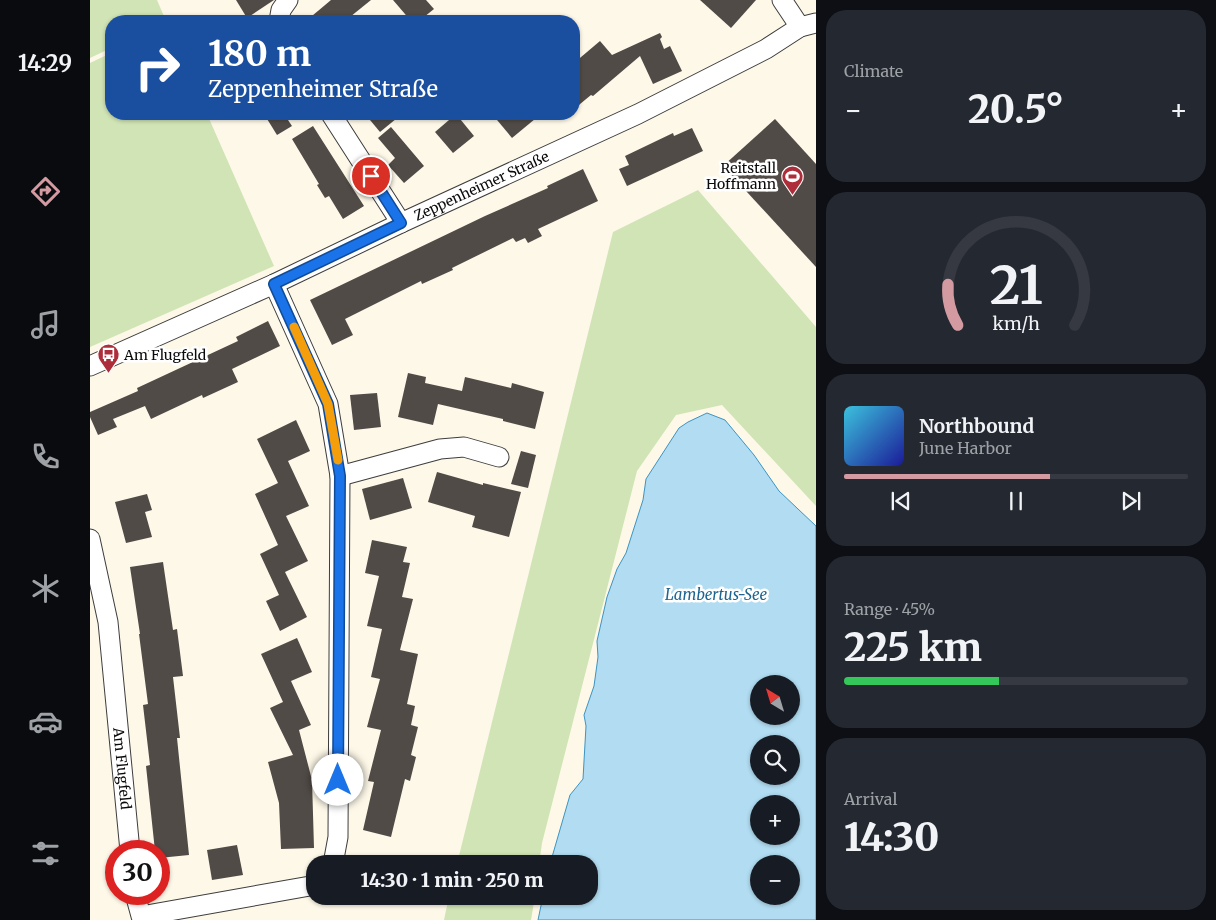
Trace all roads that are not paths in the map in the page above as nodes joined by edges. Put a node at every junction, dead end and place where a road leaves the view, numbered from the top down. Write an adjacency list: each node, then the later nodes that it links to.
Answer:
1 (288, 0): 3 (street)
2 (782, 0): 4 (street)
3 (280, 15)
4 (808, 25): 6 (street, Zeppenheimer Straße)
5 (335, 120): 6 (street)
6 (401, 223): 7 (street, Zeppenheimer Straße)
7 (274, 284): 8 (street, Zeppenheimer Straße); 10 (street)
8 (90, 366)
9 (499, 457): 10 (street)
10 (340, 476): 13 (street)
11 (90, 539): 12 (street, Am Flugfeld)
12 (129, 840)
13 (335, 855)
14 (306, 886): 15 (street)
15 (138, 905)

